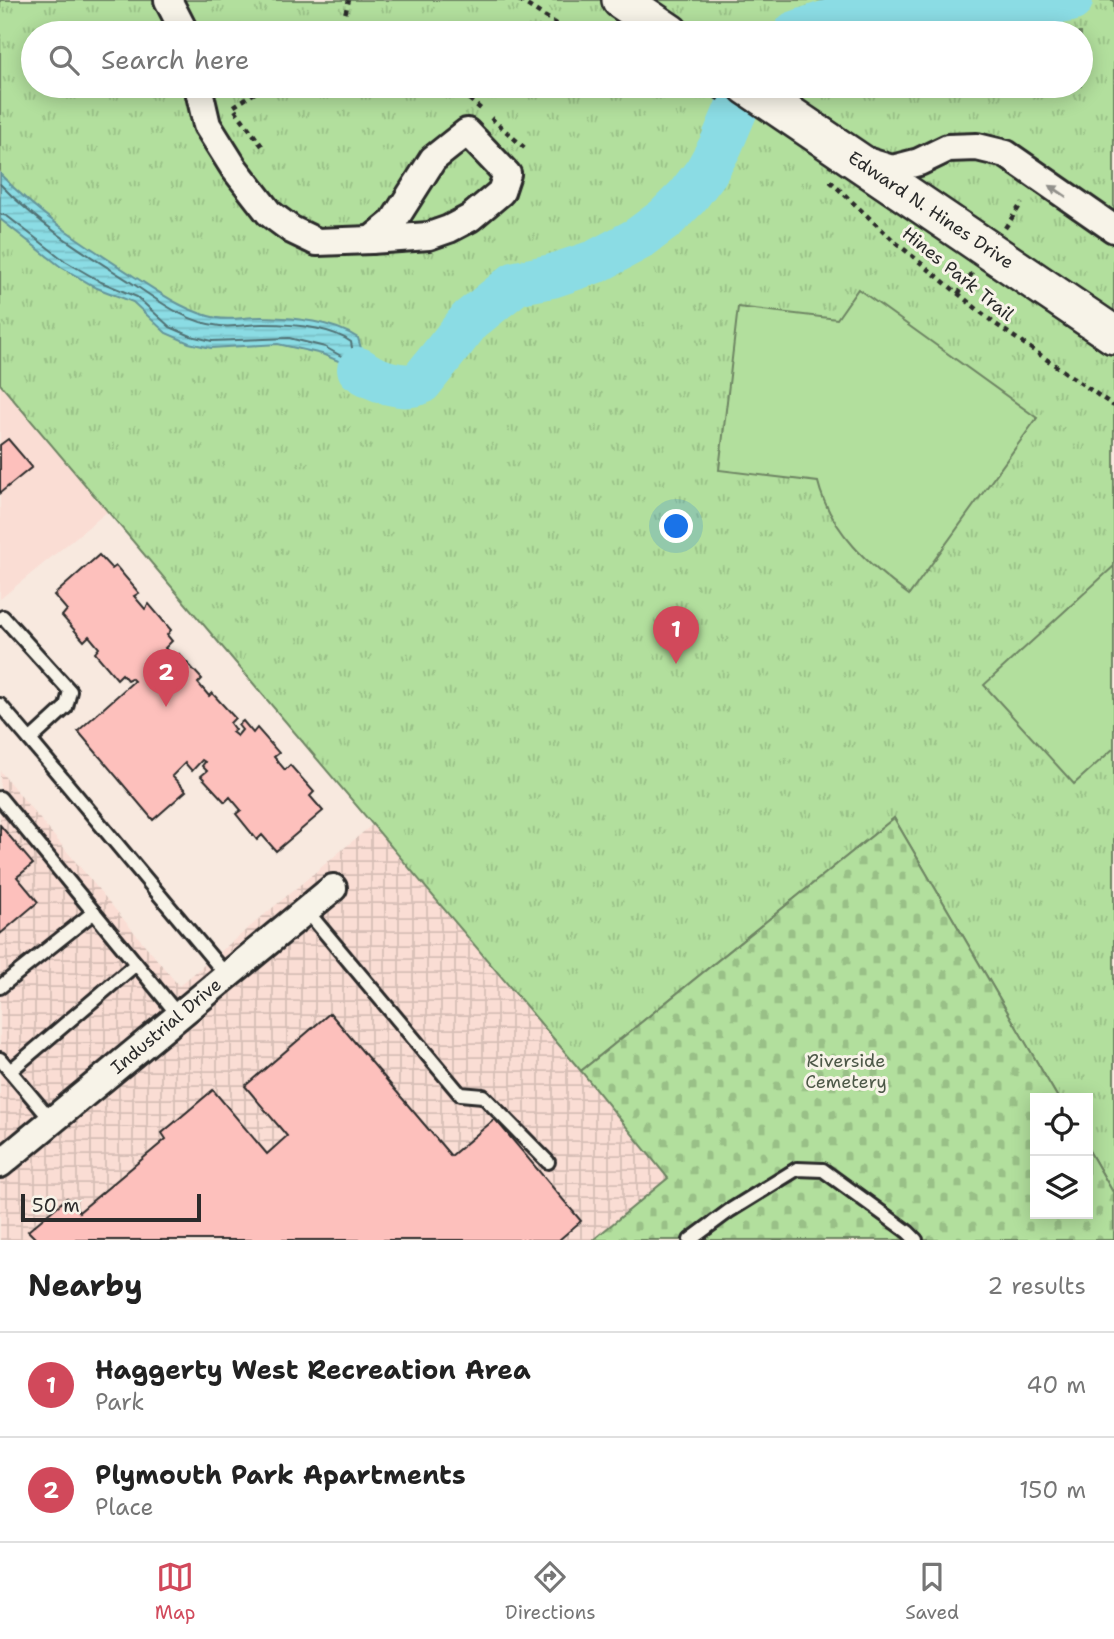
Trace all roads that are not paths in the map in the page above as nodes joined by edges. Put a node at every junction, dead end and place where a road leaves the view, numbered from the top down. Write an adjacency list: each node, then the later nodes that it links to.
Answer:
1 (168, 0): 3 (street)
2 (621, 0): 4 (street)
3 (179, 21)
4 (652, 21)
5 (201, 98): 9 (street)
6 (765, 98): 7 (street, Edward N. Hines Drive)
7 (838, 167): 8 (street, one-way to 7); 10 (street, Edward N. Hines Drive)
8 (1114, 229)
9 (371, 240): 9 (street)
10 (1114, 335)
11 (0, 620): 13 (lane)
12 (0, 705): 13 (lane)
13 (30, 740): 19 (lane)
14 (0, 798): 17 (lane)
15 (333, 888): 16 (street, Industrial Drive)
16 (306, 910): 19 (street, Industrial Drive); 25 (lane)
17 (94, 912): 18 (lane); 20 (lane)
18 (136, 964): 21 (lane); 23 (lane)
19 (226, 976): 21 (street, Industrial Drive)
20 (0, 987)
21 (179, 1016): 24 (street, Industrial Drive)
22 (0, 1059): 23 (lane)
23 (10, 1072): 24 (lane)
24 (52, 1121): 26 (street, Industrial Drive)
25 (548, 1163)
26 (0, 1164)
27 (690, 1240): 28 (lane)
28 (916, 1240)

